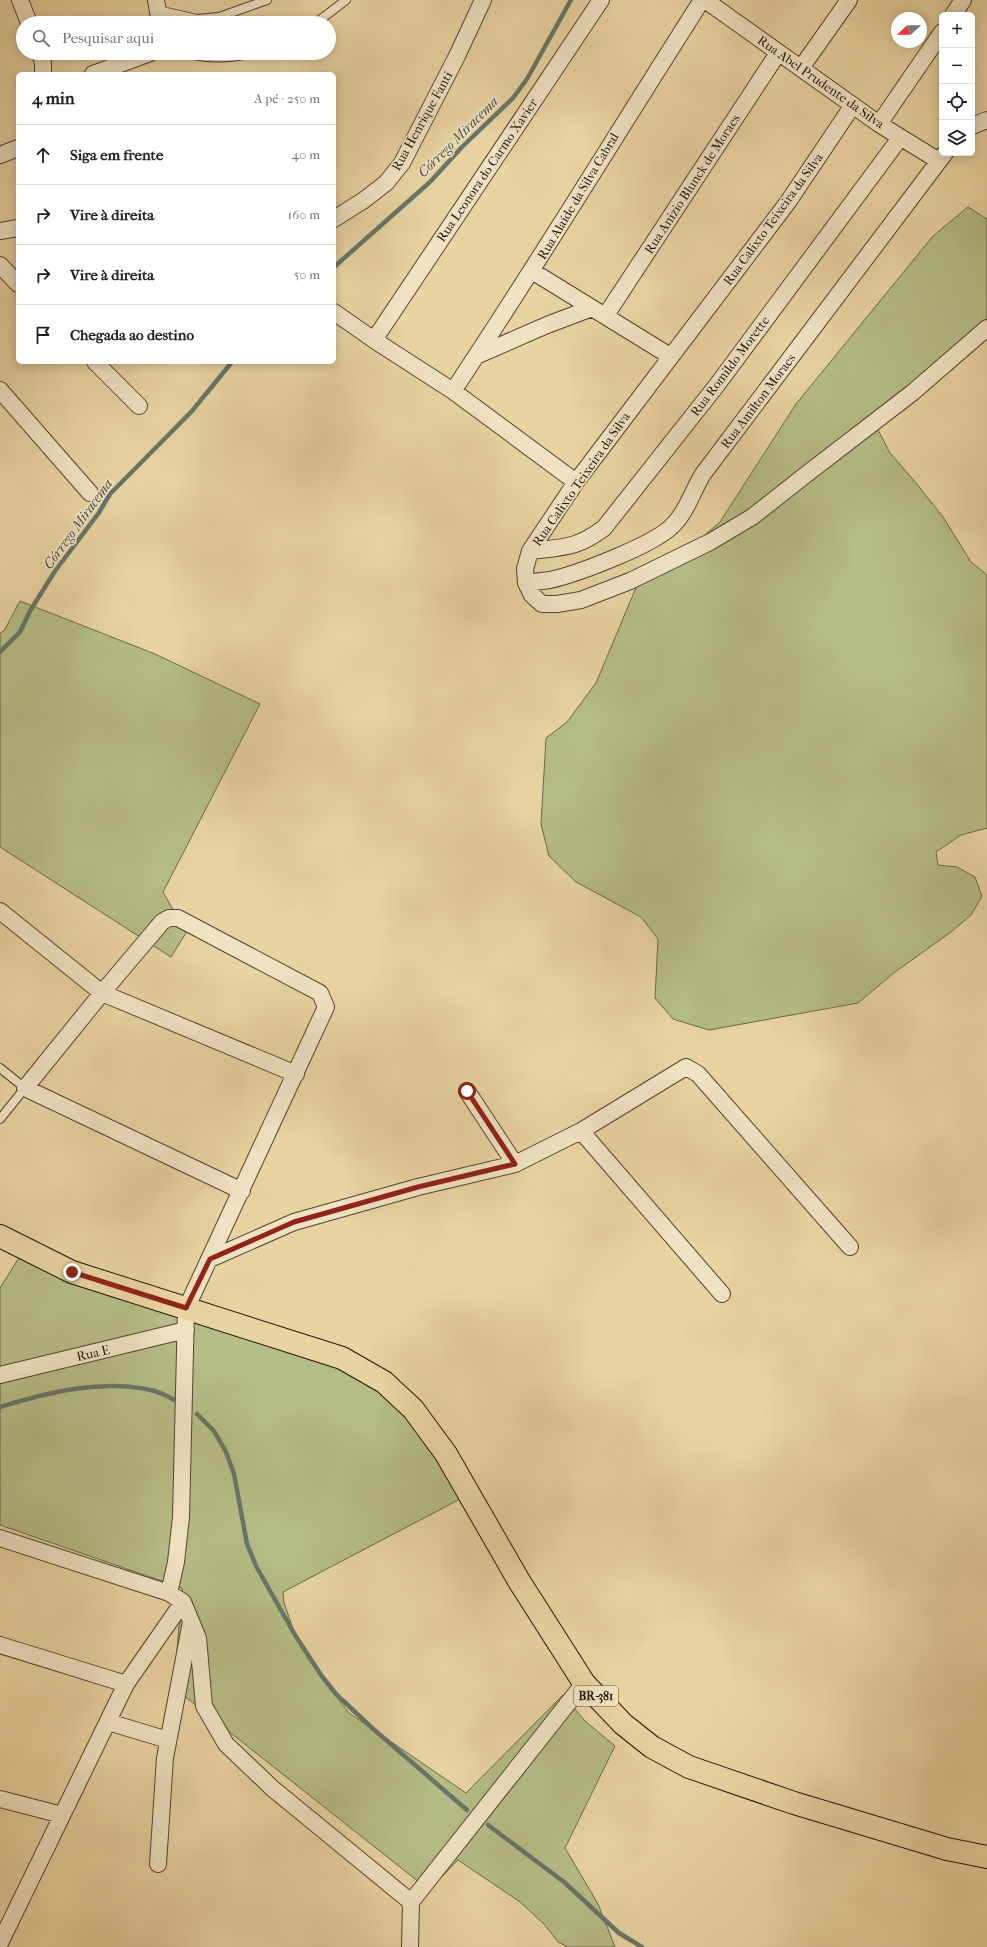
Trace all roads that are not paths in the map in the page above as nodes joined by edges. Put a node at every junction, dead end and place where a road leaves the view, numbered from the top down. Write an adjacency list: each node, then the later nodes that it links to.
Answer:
1 (20, 0): 11 (street)
2 (266, 0): 13 (lane)
3 (346, 0): 14 (lane)
4 (483, 0): 30 (street, Rua Henrique Fanti)
5 (601, 0): 39 (street, Rua Leonora do Carmo Xavier)
6 (703, 0): 16 (street, Rua Abel Prudente da Silva); 34 (street, Rua Alaíde da Silva Cabral)
7 (850, 0): 19 (street)
8 (963, 0): 10 (street)
9 (158, 11): 12 (lane)
10 (955, 12)
11 (26, 16)
12 (182, 16)
13 (222, 16)
14 (325, 16)
15 (939, 36): 24 (street)
16 (778, 53): 19 (street, Rua Abel Prudente da Silva); 36 (street, Rua Anizio Blunck de Moraes)
17 (42, 60): 20 (street)
18 (131, 60): 21 (street)
19 (801, 68): 22 (street, Rua Abel Prudente da Silva)
20 (43, 72)
21 (98, 72)
22 (853, 105): 24 (street, Rua Abel Prudente da Silva); 41 (street, Rua Calixto Teixeira da Silva)
23 (987, 120): 25 (street)
24 (879, 124): 26 (street, Rua Abel Prudente da Silva)
25 (975, 125)
26 (900, 138): 29 (street, Rua Abel Prudente da Silva); 48 (street, Rua Romildo Morette)
27 (16, 149): 28 (street)
28 (0, 155)
29 (942, 157): 49 (street, Rua Amilton Moraes)
30 (336, 218)
31 (16, 228): 32 (street)
32 (0, 230)
33 (0, 265): 35 (street)
34 (532, 271): 36 (street); 40 (street, Rua Alaíde da Silva Cabral)
35 (16, 282)
36 (599, 311): 40 (street); 41 (street)
37 (336, 313): 39 (street)
38 (987, 328): 49 (street)
39 (374, 340): 44 (street)
40 (476, 356): 44 (street, Rua Alaíde da Silva Cabral)
41 (670, 356): 46 (street, Rua Calixto Teixeira da Silva)
42 (97, 364): 45 (street)
43 (0, 390): 47 (street)
44 (453, 391): 46 (street)
45 (139, 406)
46 (576, 482): 48 (street, Rua Calixto Teixeira da Silva)
47 (90, 493)
48 (530, 551): 49 (street, Rua Calixto Teixeira da Silva)
49 (526, 583)
50 (0, 911): 51 (street)
51 (102, 992): 53 (street); 53 (street); 54 (street)
52 (0, 1068): 54 (lane)
53 (296, 1074): 59 (street)
54 (25, 1088): 56 (lane); 59 (street)
55 (467, 1091): 58 (street)
56 (0, 1119)
57 (581, 1131): 58 (street); 61 (street); 63 (street)
58 (515, 1164): 62 (street)
59 (242, 1191): 62 (street)
60 (0, 1236): 64 (main road, BR-381)
61 (850, 1247)
62 (210, 1259): 64 (street)
63 (722, 1294)
64 (186, 1308): 65 (street); 72 (main road, BR-381)
65 (186, 1330): 66 (street, Rua E); 68 (street)
66 (0, 1375)
67 (0, 1538): 68 (street)
68 (169, 1593): 69 (street)
69 (183, 1602): 70 (street); 73 (street)
70 (191, 1622): 75 (street); 80 (street)
71 (0, 1645): 73 (street)
72 (584, 1683): 78 (main road, BR-381); 80 (street)
73 (126, 1684): 74 (street)
74 (108, 1722): 75 (street); 77 (street)
75 (168, 1740): 79 (street)
76 (0, 1799): 77 (street)
77 (62, 1815): 81 (street)
78 (987, 1857)
79 (158, 1864)
80 (411, 1902): 82 (street)
81 (0, 1943)
82 (410, 1947)

